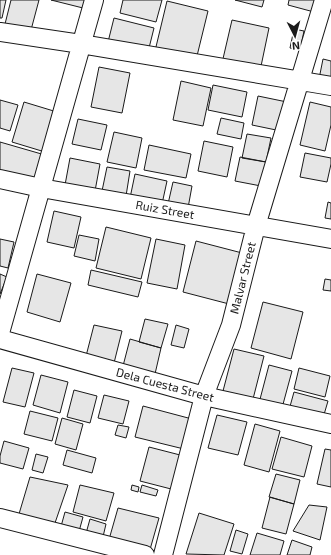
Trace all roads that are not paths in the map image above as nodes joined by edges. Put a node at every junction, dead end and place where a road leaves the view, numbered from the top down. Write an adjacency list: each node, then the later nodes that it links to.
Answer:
1 (94, 0): 4 (street)
2 (324, 0): 5 (street, Malvar Street)
3 (0, 32): 4 (street)
4 (81, 44): 5 (street); 8 (street)
5 (300, 81): 6 (street); 9 (street, Malvar Street)
6 (331, 86)
7 (0, 179): 8 (street, Ruiz Street)
8 (41, 188): 9 (street, Ruiz Street); 11 (street)
9 (256, 226): 10 (street, Ruiz Street); 13 (street, Malvar Street)
10 (331, 239)
11 (0, 333)
12 (0, 339): 13 (street, Dela Cuesta Street)
13 (204, 396): 14 (street, Dela Cuesta Street); 17 (street, Malvar Street)
14 (331, 424)
15 (0, 518): 16 (street)
16 (145, 555)
17 (163, 555)

